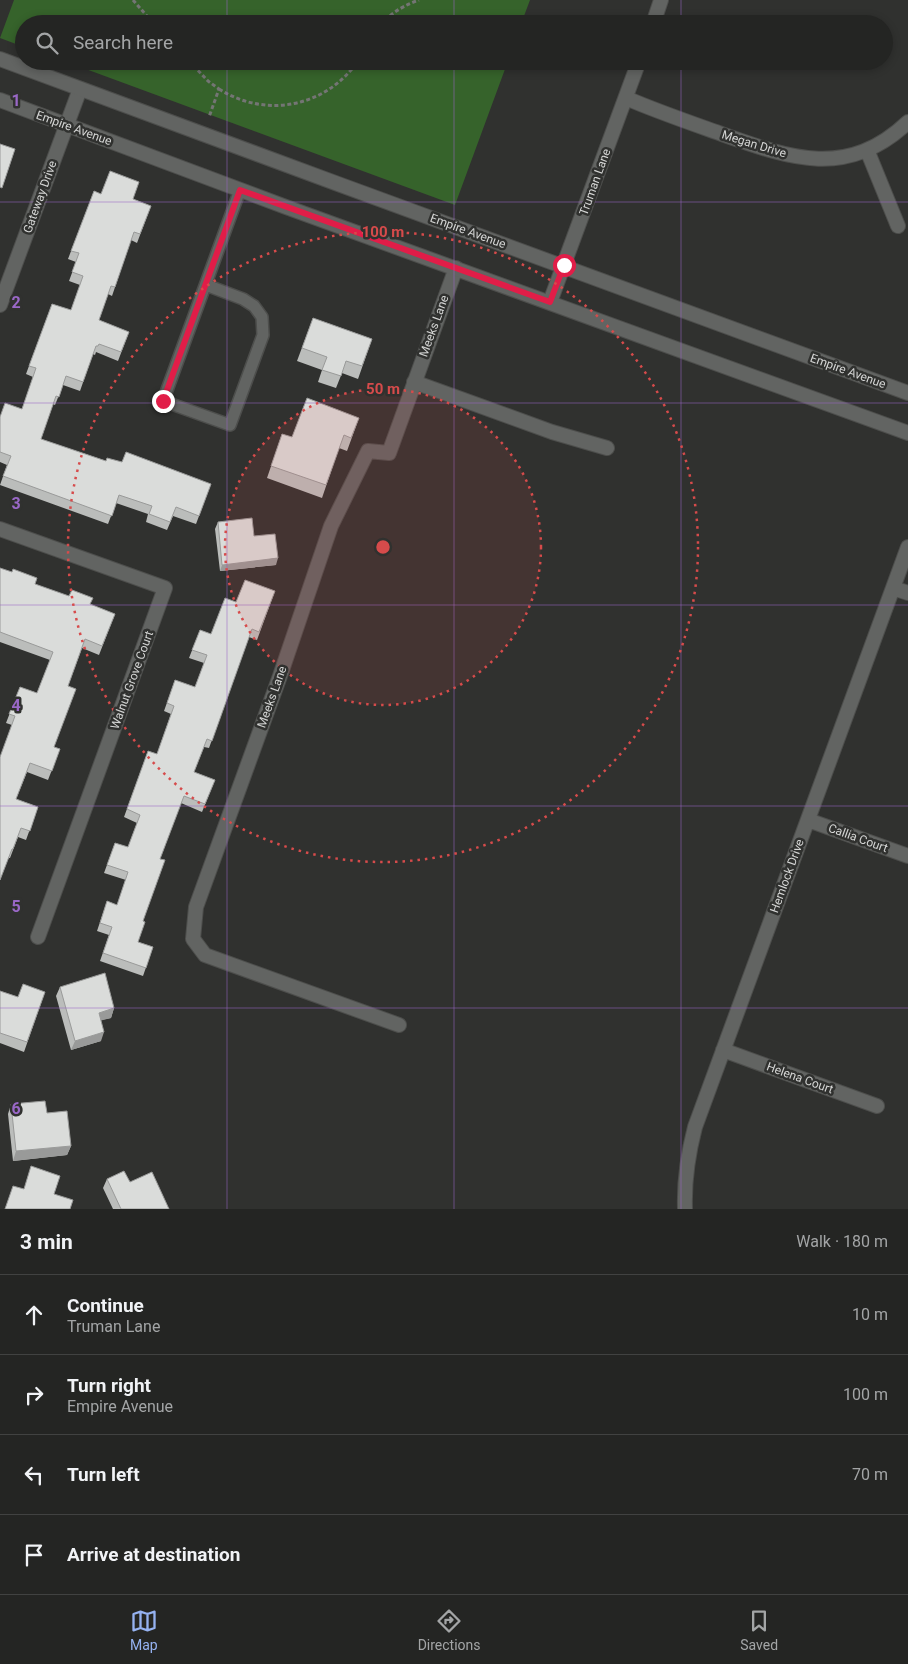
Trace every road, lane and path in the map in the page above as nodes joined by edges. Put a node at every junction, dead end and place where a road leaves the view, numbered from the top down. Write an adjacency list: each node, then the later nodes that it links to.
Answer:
1 (133, 0): 4 (path)
2 (419, 0): 5 (path)
3 (661, 0): 6 (street)
4 (146, 15)
5 (391, 15)
6 (656, 15)
7 (0, 58): 8 (street, Empire Avenue)
8 (15, 64)
9 (31, 70): 13 (street, Empire Avenue)
10 (198, 70): 14 (path)
11 (351, 70): 14 (path)
12 (636, 70): 15 (street, Truman Lane)
13 (80, 89): 19 (street, Gateway Drive); 23 (street, Empire Avenue)
14 (219, 90): 17 (path)
15 (626, 98): 20 (street, Megan Drive); 23 (street, Truman Lane)
16 (0, 100): 19 (street, Empire Avenue)
17 (209, 117)
18 (908, 122): 20 (street, Megan Drive)
19 (66, 125): 21 (street, Empire Avenue); 25 (street, Gateway Drive)
20 (867, 150): 22 (street)
21 (240, 190): 24 (street, Empire Avenue); 26 (lane)
22 (898, 226)
23 (564, 265): 27 (street, Truman Lane); 30 (street, Empire Avenue)
24 (456, 268): 27 (street, Empire Avenue); 29 (street, Meeks Lane)
25 (6, 271): 28 (street, Gateway Drive)
26 (206, 285): 26 (lane)
27 (550, 302): 31 (street, Empire Avenue)
28 (0, 305)
29 (414, 382): 32 (street); 40 (street, Meeks Lane)
30 (908, 393)
31 (908, 433)
32 (607, 448)
33 (0, 529): 39 (street, Walnut Grove Court)
34 (908, 547): 35 (street, Hemlock Drive)
35 (893, 588): 36 (street); 37 (street, Hemlock Drive)
36 (908, 593)
37 (808, 820): 38 (street, Callia Court); 41 (street, Hemlock Drive)
38 (908, 856)
39 (38, 936)
40 (399, 1025)
41 (723, 1050): 42 (street, Helena Court); 43 (street, Hemlock Drive)
42 (877, 1106)
43 (685, 1209)

